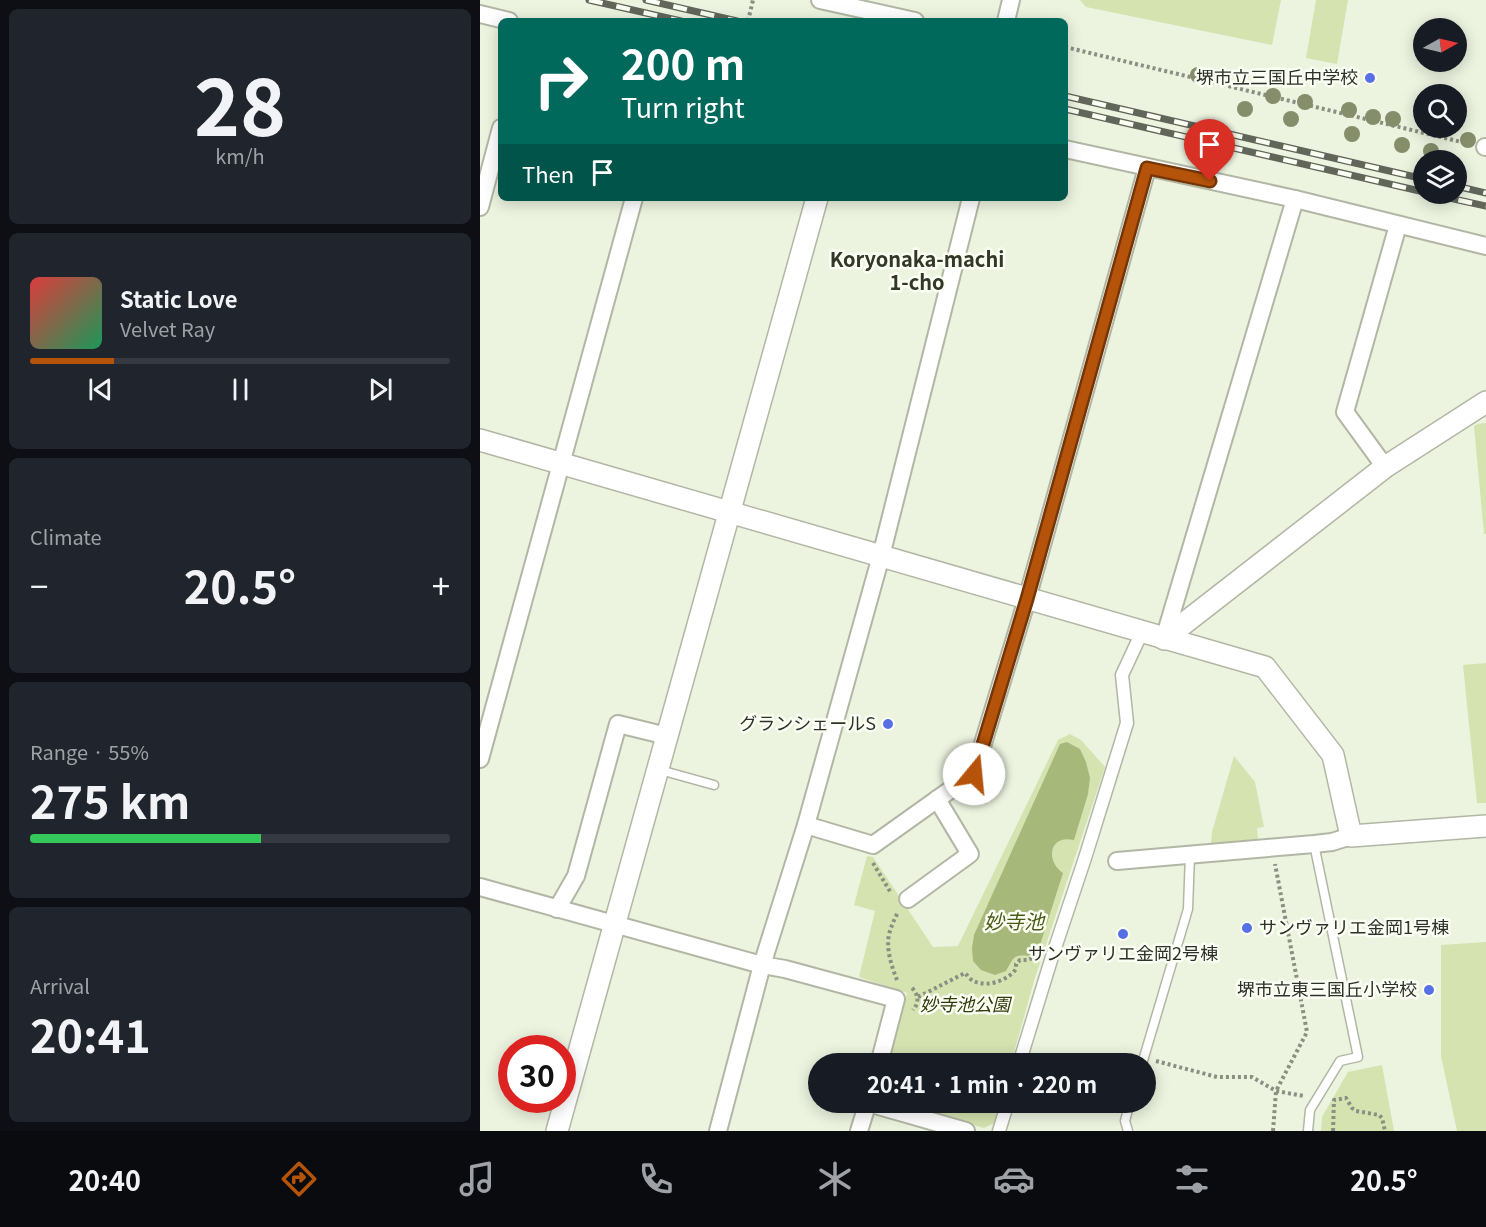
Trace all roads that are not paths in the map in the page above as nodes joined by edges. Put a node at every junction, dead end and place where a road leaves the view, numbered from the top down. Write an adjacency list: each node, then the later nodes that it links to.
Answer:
1 (820, 0): 3 (street)
2 (1011, 0): 7 (street)
3 (868, 11): 6 (street)
4 (480, 14): 5 (street)
5 (498, 18)
6 (901, 18)
7 (1007, 18)
8 (498, 139): 15 (street)
9 (1068, 150): 10 (street)
10 (1147, 168): 11 (street); 24 (street)
11 (1295, 199): 16 (street); 26 (street)
12 (633, 201): 20 (street)
13 (817, 201): 22 (street)
14 (970, 201): 23 (street)
15 (480, 207)
16 (1398, 225): 17 (street); 21 (street)
17 (1486, 246)
18 (1486, 402): 21 (street)
19 (480, 440): 20 (street)
20 (560, 463): 22 (street); 28 (street)
21 (1385, 467): 26 (street)
22 (729, 512): 23 (street); 27 (street)
23 (881, 556): 24 (street); 32 (street)
24 (1027, 599): 25 (street); 31 (street)
25 (1142, 632): 26 (street); 44 (street)
26 (1164, 639): 34 (street)
27 (667, 736): 29 (street); 40 (street)
28 (480, 759)
29 (658, 769): 30 (lane); 41 (street)
30 (714, 785)
31 (937, 799): 32 (street); 39 (street)
32 (806, 825): 42 (street)
33 (1486, 826): 34 (street)
34 (1351, 836): 35 (street)
35 (1314, 844): 36 (street); 56 (lane)
36 (1190, 854): 37 (street); 45 (lane)
37 (1117, 861)
38 (480, 887): 40 (street)
39 (901, 901)
40 (557, 909): 41 (street)
41 (614, 924): 42 (street); 50 (street)
42 (762, 965): 43 (street); 51 (street)
43 (882, 1053)
44 (1022, 1053)
45 (1145, 1053)
46 (865, 1113): 52 (street)
47 (903, 1113): 53 (street)
48 (1005, 1113): 54 (street)
49 (1127, 1113): 55 (lane)
50 (556, 1131)
51 (718, 1131)
52 (859, 1131)
53 (966, 1131)
54 (999, 1131)
55 (1128, 1131)
56 (1308, 1131)

